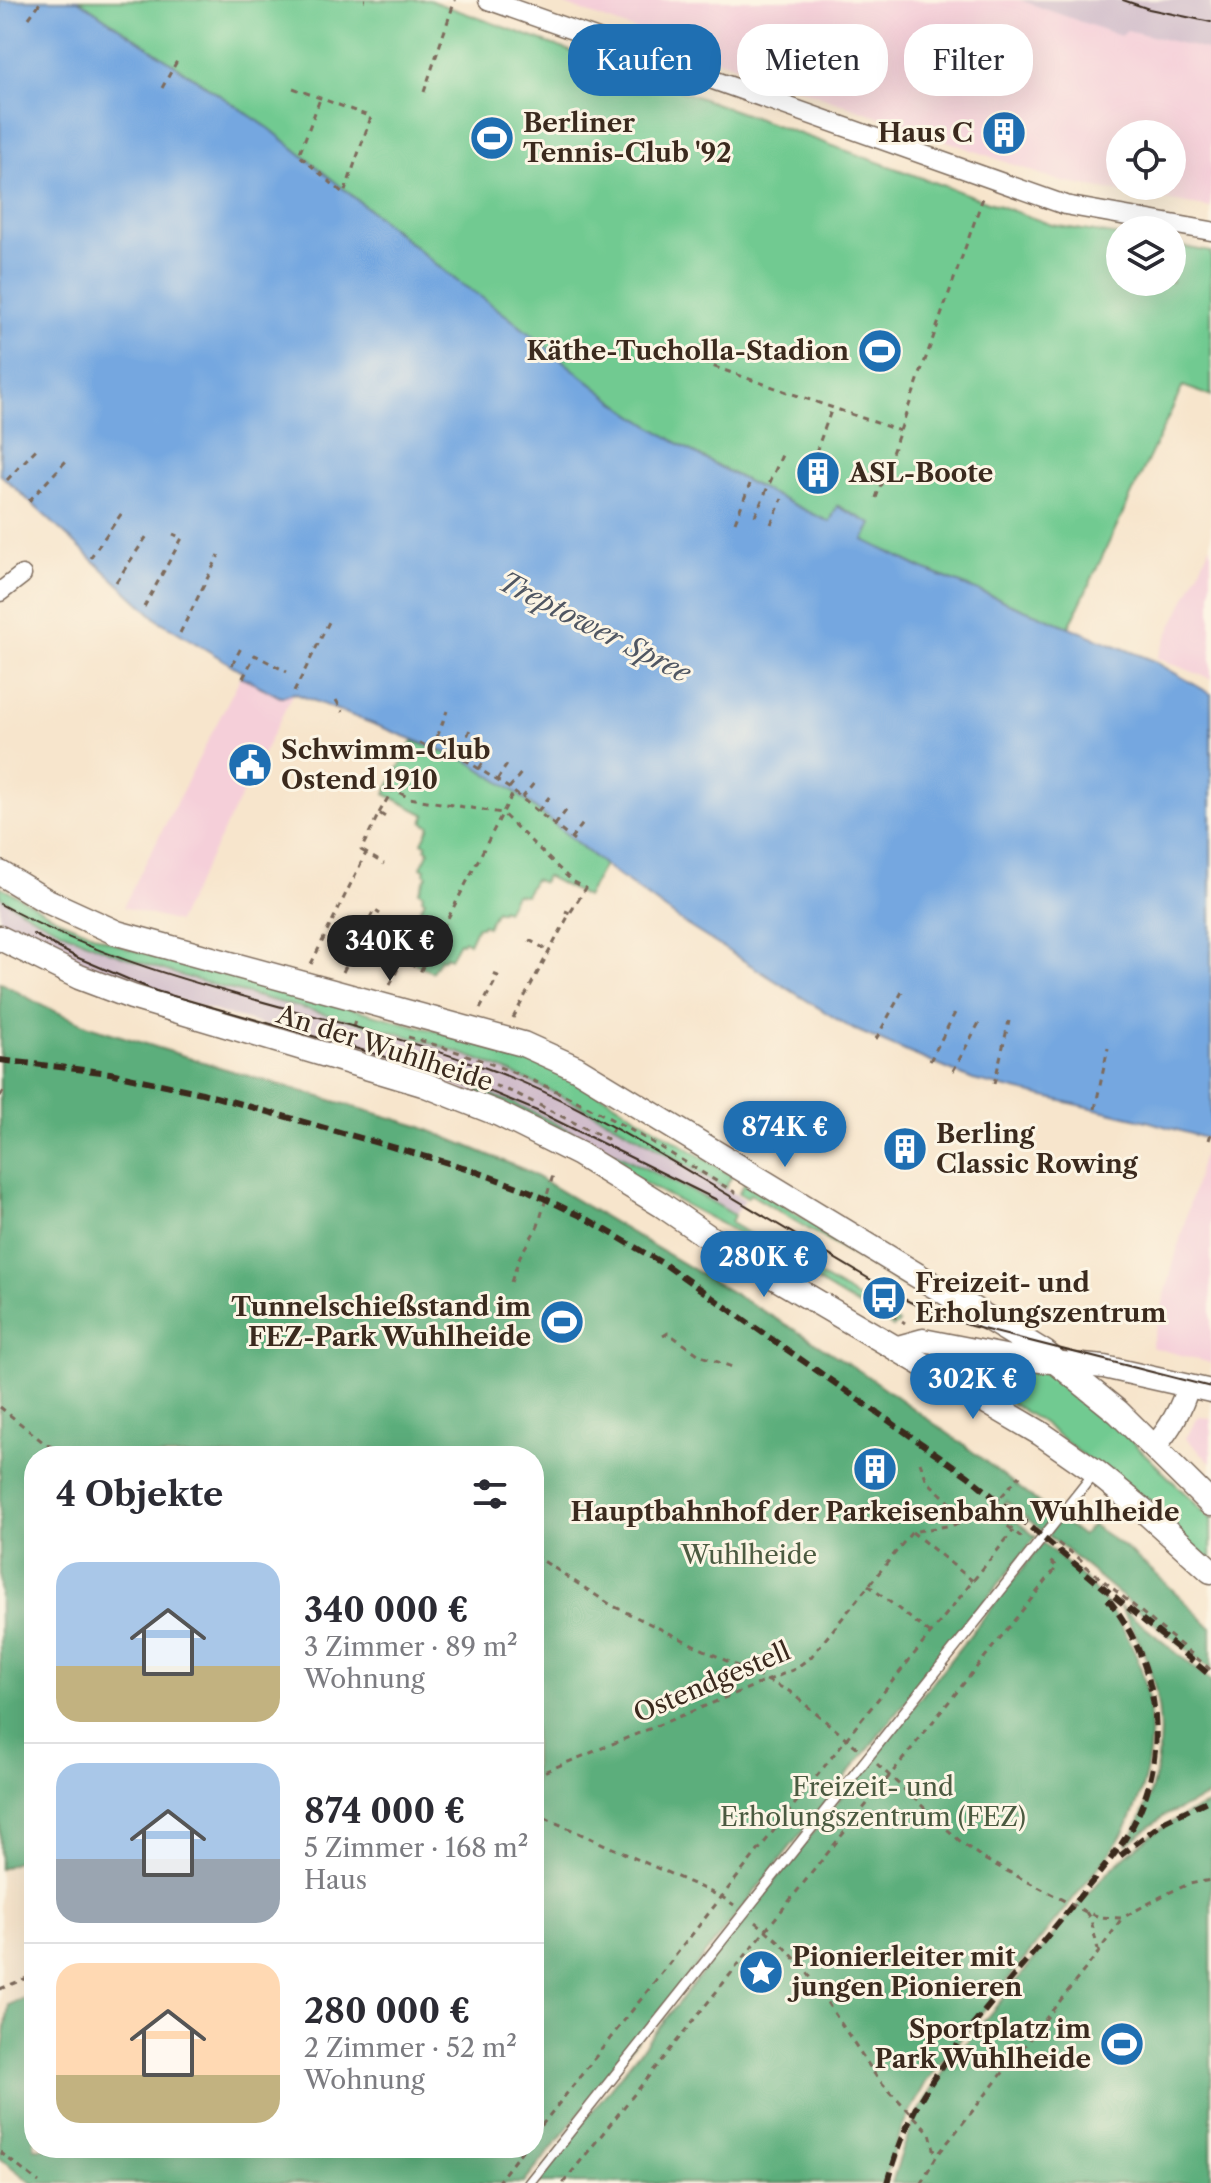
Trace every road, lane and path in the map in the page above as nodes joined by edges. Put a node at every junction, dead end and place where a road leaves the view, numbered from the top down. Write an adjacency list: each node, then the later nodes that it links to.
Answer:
1 (42, 0): 4 (path)
2 (455, 0): 8 (path)
3 (488, 0): 10 (street)
4 (29, 18)
5 (177, 61): 6 (path)
6 (162, 88)
7 (293, 88): 9 (path)
8 (424, 92)
9 (320, 99): 9 (path)
10 (990, 180): 11 (street); 14 (path)
11 (1211, 231)
12 (657, 347): 13 (path)
13 (832, 408): 14 (path); 16 (path)
14 (900, 431): 21 (path)
15 (39, 446): 19 (path)
16 (816, 452)
17 (782, 455): 25 (path)
18 (66, 461): 23 (path)
19 (7, 480)
20 (750, 484): 26 (path)
21 (876, 498)
22 (782, 499): 27 (path)
23 (29, 501)
24 (124, 510): 31 (path)
25 (755, 516)
26 (735, 522)
27 (771, 524)
28 (149, 533): 33 (path)
29 (173, 534): 35 (path)
30 (219, 555): 37 (path)
31 (90, 558)
32 (22, 575): 34 (street)
33 (116, 582)
34 (0, 592)
35 (144, 607)
36 (331, 618): 42 (path)
37 (180, 633)
38 (242, 646): 39 (path)
39 (232, 665)
40 (287, 672): 41 (path)
41 (243, 678)
42 (294, 692)
43 (336, 700): 45 (path)
44 (447, 711): 48 (path)
45 (343, 712)
46 (470, 729): 50 (path)
47 (419, 743): 48 (path)
48 (433, 748): 50 (path)
49 (492, 748): 52 (path)
50 (459, 758): 52 (path)
51 (508, 763): 54 (path)
52 (479, 769): 54 (path)
53 (522, 772): 56 (path)
54 (497, 780): 56 (path)
55 (535, 782): 58 (path)
56 (512, 790): 58 (path); 62 (path)
57 (550, 796): 60 (path)
58 (522, 798): 60 (path)
59 (568, 808): 65 (path)
60 (538, 811): 65 (path)
61 (379, 813): 62 (path); 63 (path); 66 (path)
62 (502, 813): 72 (path); 76 (path)
63 (387, 818)
64 (585, 821): 65 (path)
65 (555, 825)
66 (366, 853): 67 (path); 73 (path)
67 (384, 864)
68 (0, 873): 105 (main road, An der Wuhlheide)
69 (380, 914): 74 (path)
70 (0, 938): 104 (main road, An der Wuhlheide)
71 (529, 940): 72 (path)
72 (549, 951): 80 (path)
73 (311, 964)
74 (343, 972)
75 (491, 973): 78 (path)
76 (390, 985)
77 (903, 990): 86 (path)
78 (480, 1009)
79 (957, 1009): 88 (path)
80 (513, 1018)
81 (980, 1021): 90 (path)
82 (1009, 1021): 91 (path)
83 (368, 1025): 85 (path)
84 (396, 1033): 95 (path)
85 (349, 1039)
86 (876, 1039)
87 (1108, 1048): 94 (path)
88 (930, 1061)
89 (450, 1069): 95 (path)
90 (953, 1071)
91 (994, 1084)
92 (4, 1091): 93 (path)
93 (0, 1096)
94 (1095, 1109)
95 (617, 1122): 99 (path)
96 (1211, 1134): 97 (path)
97 (1209, 1140)
98 (553, 1175): 100 (path)
99 (736, 1193)
100 (511, 1282)
101 (887, 1307): 102 (path)
102 (909, 1325)
103 (663, 1336): 106 (path)
104 (894, 1348): 105 (street); 113 (main road, An der Wuhlheide)
105 (1058, 1363): 107 (street); 111 (main road, An der Wuhlheide)
106 (735, 1368)
107 (1188, 1386): 108 (street); 111 (street)
108 (1211, 1391)
109 (0, 1407): 110 (path)
110 (50, 1446)
111 (1154, 1447): 115 (main road, An der Wuhlheide)
112 (920, 1462): 117 (path)
113 (1096, 1472): 120 (lane); 123 (main road, An der Wuhlheide)
114 (1020, 1475): 116 (path)
115 (1211, 1504)
116 (989, 1511): 117 (path); 118 (path)
117 (971, 1522): 119 (path)
118 (1013, 1531): 121 (path); 124 (path)
119 (912, 1532): 124 (path); 125 (path, Ostendgestell)
120 (1046, 1533): 121 (lane); 127 (path)
121 (1033, 1547): 130 (lane); 132 (path)
122 (544, 1561): 128 (path)
123 (1211, 1571)
124 (973, 1581): 126 (path)
125 (868, 1585): 126 (path); 128 (path, Ostendgestell)
126 (931, 1634): 129 (path)
127 (1211, 1670)
128 (769, 1680): 129 (path); 131 (path, Ostendgestell)
129 (846, 1739): 135 (path)
130 (868, 1757): 132 (path); 136 (lane)
131 (544, 1772)
132 (889, 1774): 137 (path); 139 (path)
133 (544, 1817): 135 (path)
134 (1211, 1880): 138 (path)
135 (722, 1897): 136 (path); 143 (path)
136 (744, 1912): 139 (path); 150 (lane)
137 (1086, 1912): 138 (path); 140 (path)
138 (1122, 1918): 140 (path)
139 (766, 1930): 145 (path); 151 (path)
140 (1098, 1953): 145 (path)
141 (24, 1979): 142 (path)
142 (0, 1989)
143 (544, 2122)
144 (0, 2152): 147 (path)
145 (936, 2157): 152 (path)
146 (516, 2158): 149 (path)
147 (32, 2180): 148 (path)
148 (39, 2183)
149 (497, 2183)
150 (529, 2183)
151 (563, 2183)
152 (923, 2183)

